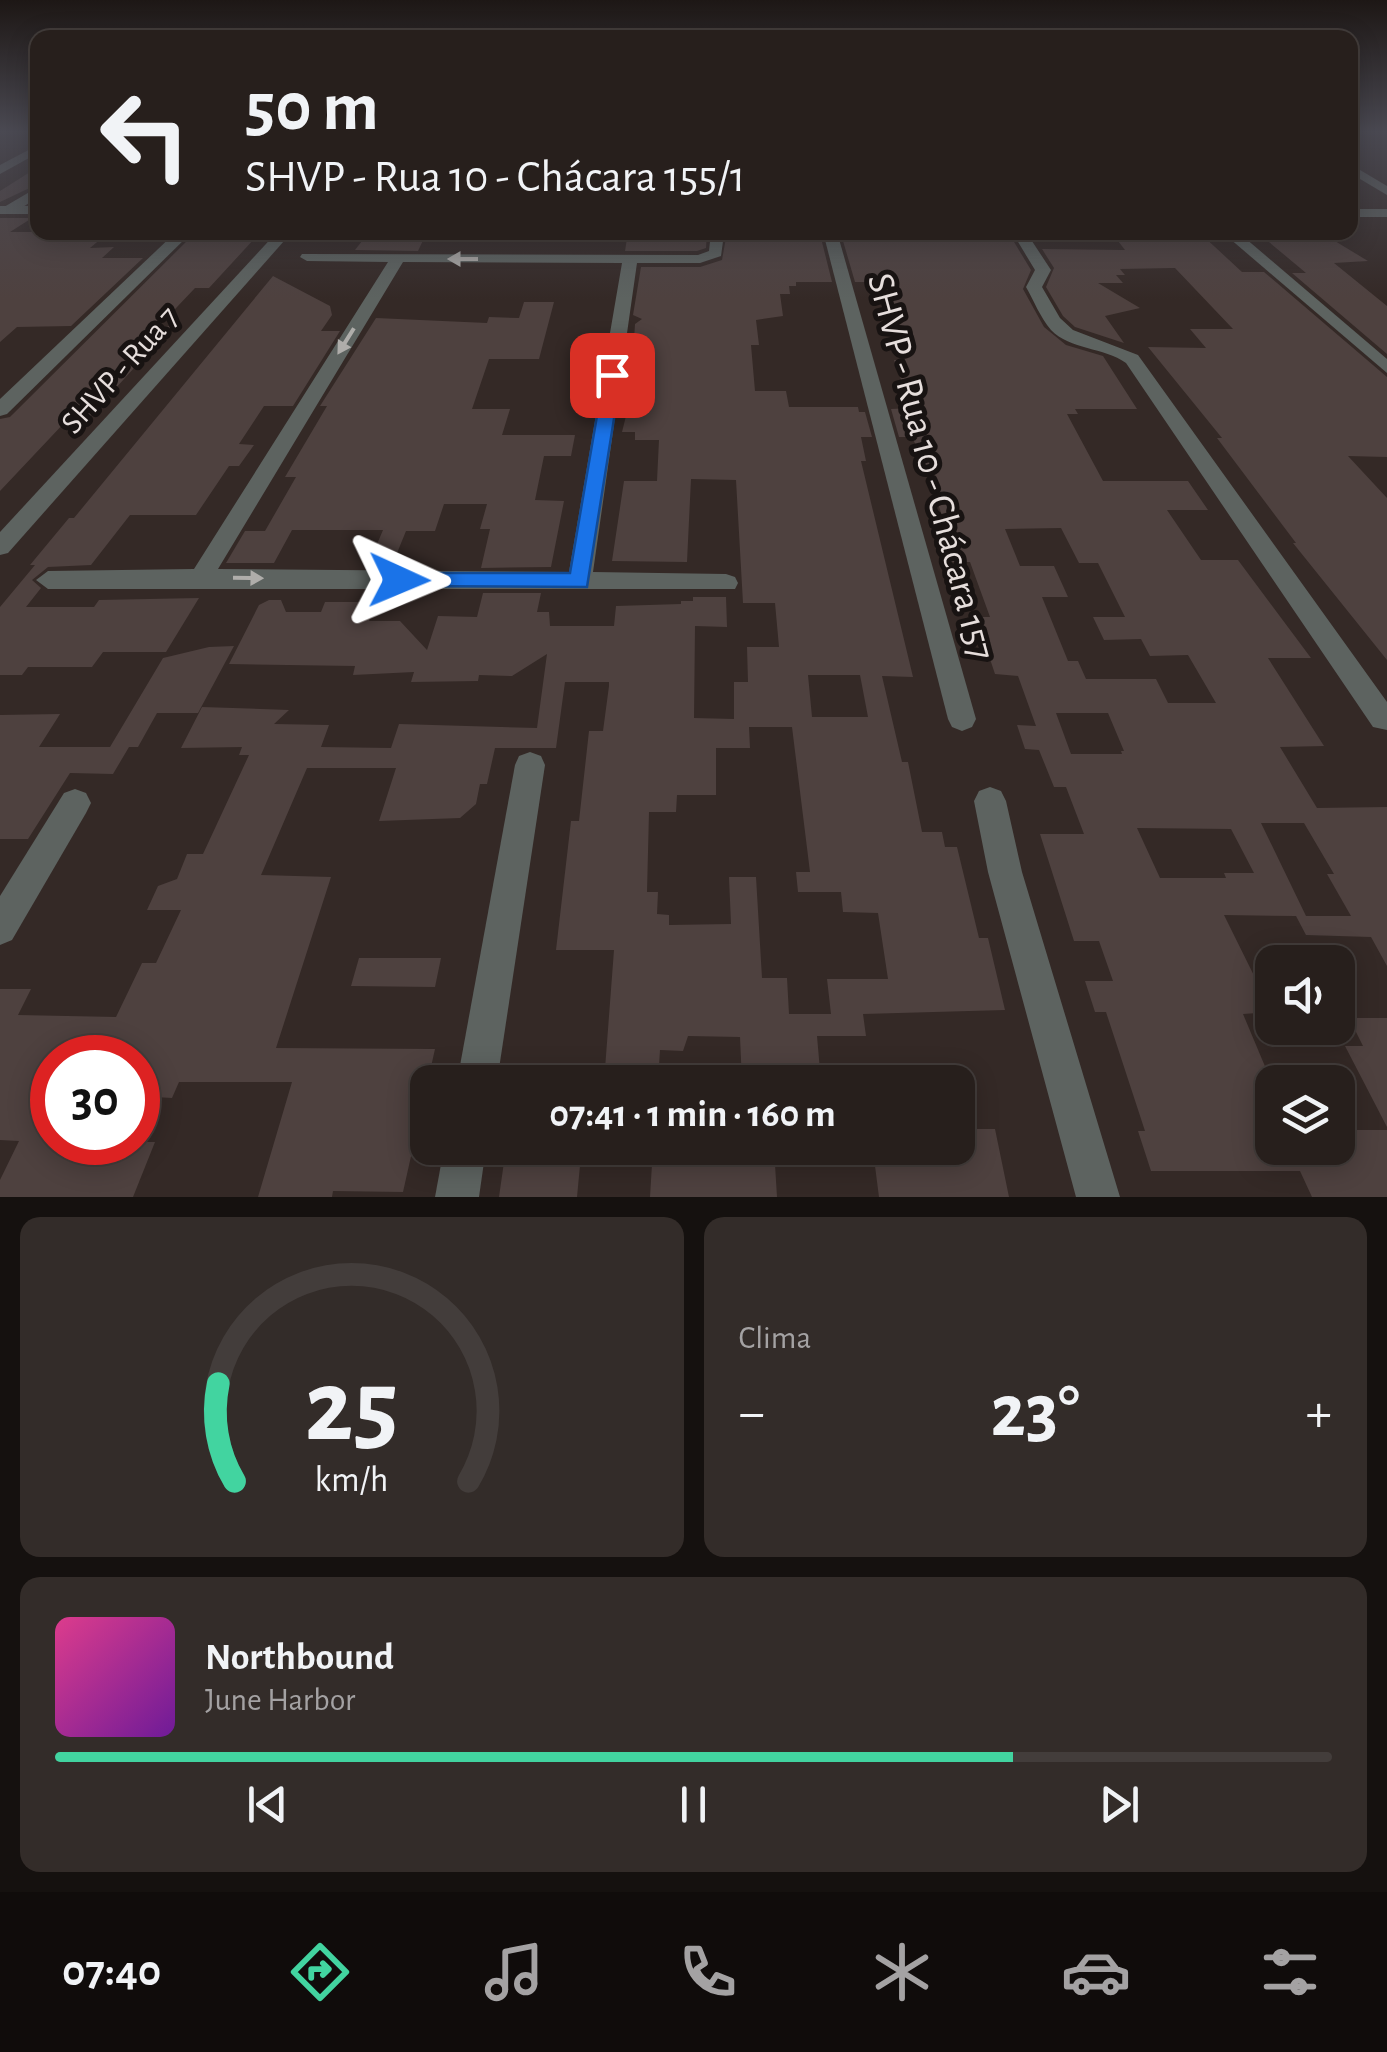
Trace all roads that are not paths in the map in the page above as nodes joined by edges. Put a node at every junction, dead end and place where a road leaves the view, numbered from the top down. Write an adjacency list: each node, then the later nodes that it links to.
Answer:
1 (30, 195): 2 (street)
2 (3, 210): 3 (street)
3 (30, 210)
4 (1358, 213): 5 (street)
5 (1387, 213)
6 (178, 240): 16 (street)
7 (278, 240): 17 (street, SHVP - Rua 7)
8 (716, 240): 14 (street)
9 (832, 240): 22 (street, SHVP - Rua 10 - Chácara 157)
10 (1024, 240): 23 (street)
11 (1238, 240): 15 (street)
12 (307, 257): 13 (street)
13 (398, 258): 14 (street, one-way to 13); 18 (street, one-way to 18)
14 (630, 259): 20 (street)
15 (1387, 368)
16 (0, 410)
17 (0, 547)
18 (201, 578): 19 (street); 20 (street, one-way to 20)
19 (48, 580)
20 (580, 581): 21 (street)
21 (726, 583)
22 (962, 719)
23 (1384, 719)
24 (530, 765): 28 (street)
25 (990, 801): 31 (street)
26 (75, 802): 27 (street)
27 (0, 928)
28 (479, 1065)
29 (463, 1165): 30 (street)
30 (457, 1197)
31 (1098, 1197)

